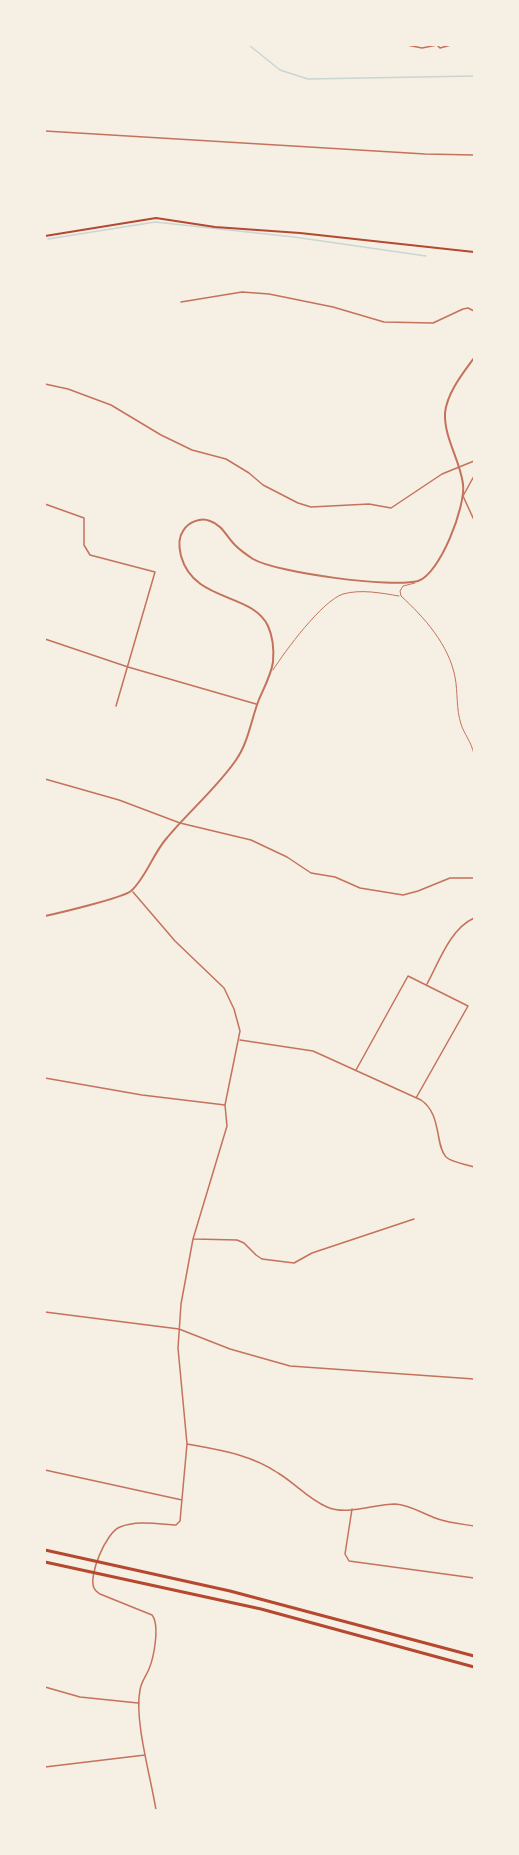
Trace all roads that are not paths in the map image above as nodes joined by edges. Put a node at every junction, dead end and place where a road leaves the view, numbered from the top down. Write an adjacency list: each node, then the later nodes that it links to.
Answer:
1 (312, 45): 2 (street)
2 (323, 45)
3 (407, 45): 4 (street)
4 (437, 45): 5 (street)
5 (451, 45)
6 (45, 131): 7 (street)
7 (474, 155)
8 (45, 236): 9 (main road)
9 (474, 252)
10 (181, 302): 11 (street)
11 (474, 311)
12 (474, 358): 15 (street)
13 (45, 384): 15 (street)
14 (474, 461): 15 (street)
15 (458, 467): 17 (street)
16 (474, 476): 17 (street)
17 (462, 496): 19 (street); 20 (street)
18 (45, 504): 23 (street)
19 (474, 520)
20 (416, 581): 21 (lane); 24 (street)
21 (401, 596): 24 (lane); 27 (lane)
22 (45, 639): 23 (street)
23 (128, 667): 25 (street); 26 (street)
24 (270, 674): 25 (street)
25 (257, 704): 29 (street)
26 (116, 706)
27 (474, 754)
28 (45, 779): 29 (street)
29 (180, 823): 30 (street); 31 (street)
30 (474, 878)
31 (132, 890): 32 (street); 35 (street)
32 (45, 916)
33 (474, 918): 34 (street)
34 (427, 984): 36 (street); 38 (street)
35 (240, 1040): 36 (street); 39 (street)
36 (356, 1071): 38 (street)
37 (45, 1078): 39 (street)
38 (416, 1098): 40 (street)
39 (225, 1105): 42 (street)
40 (474, 1167)
41 (414, 1219): 42 (street)
42 (193, 1239): 44 (street)
43 (45, 1312): 44 (street)
44 (179, 1329): 45 (street); 46 (street)
45 (474, 1379)
46 (187, 1444): 48 (street); 49 (street)
47 (45, 1470): 48 (street)
48 (182, 1500): 57 (street)
49 (352, 1509): 50 (street); 53 (street)
50 (474, 1526)
51 (45, 1550): 54 (highway)
52 (45, 1563): 55 (highway)
53 (474, 1578)
54 (474, 1656)
55 (474, 1666)
56 (45, 1687): 57 (street)
57 (138, 1704): 58 (street)
58 (146, 1755): 59 (street); 60 (street)
59 (45, 1767)
60 (156, 1810)

